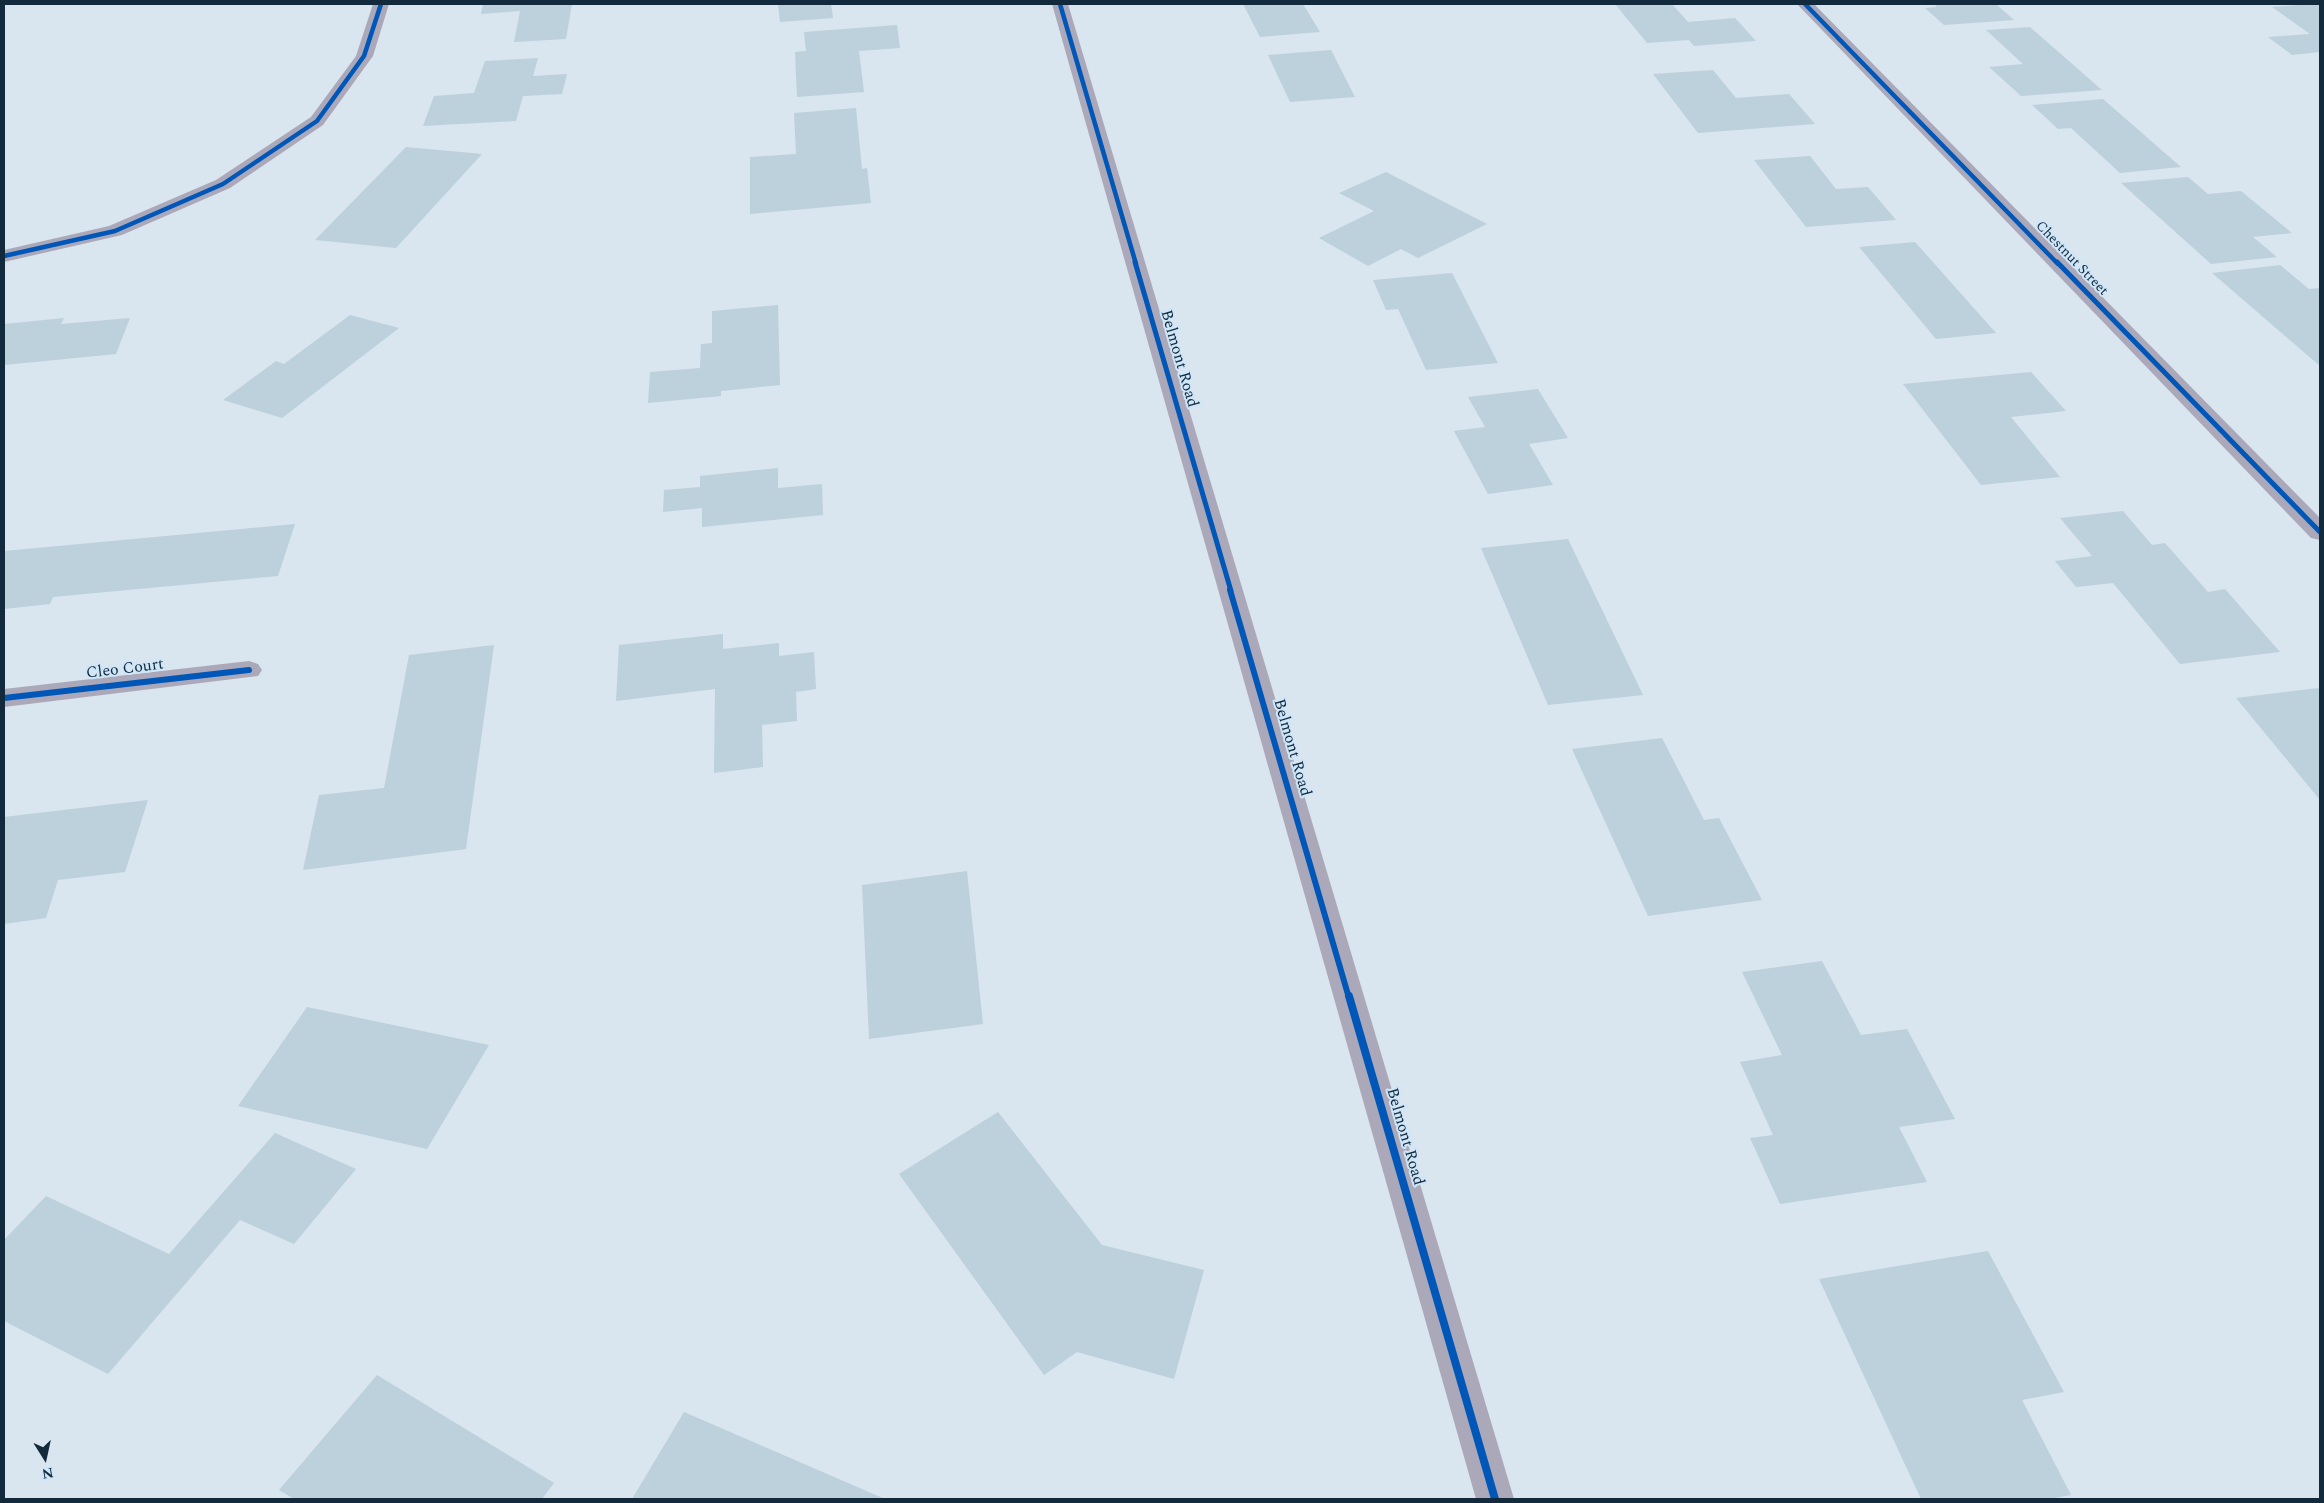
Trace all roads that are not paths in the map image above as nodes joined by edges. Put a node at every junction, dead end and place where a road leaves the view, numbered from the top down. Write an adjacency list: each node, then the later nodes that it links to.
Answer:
1 (381, 4): 4 (street)
2 (1060, 4): 8 (street, Belmont Road)
3 (1805, 4): 5 (street, Chestnut Street)
4 (4, 256)
5 (2320, 532)
6 (249, 670): 7 (street, Cleo Court)
7 (4, 698)
8 (1495, 1499)

